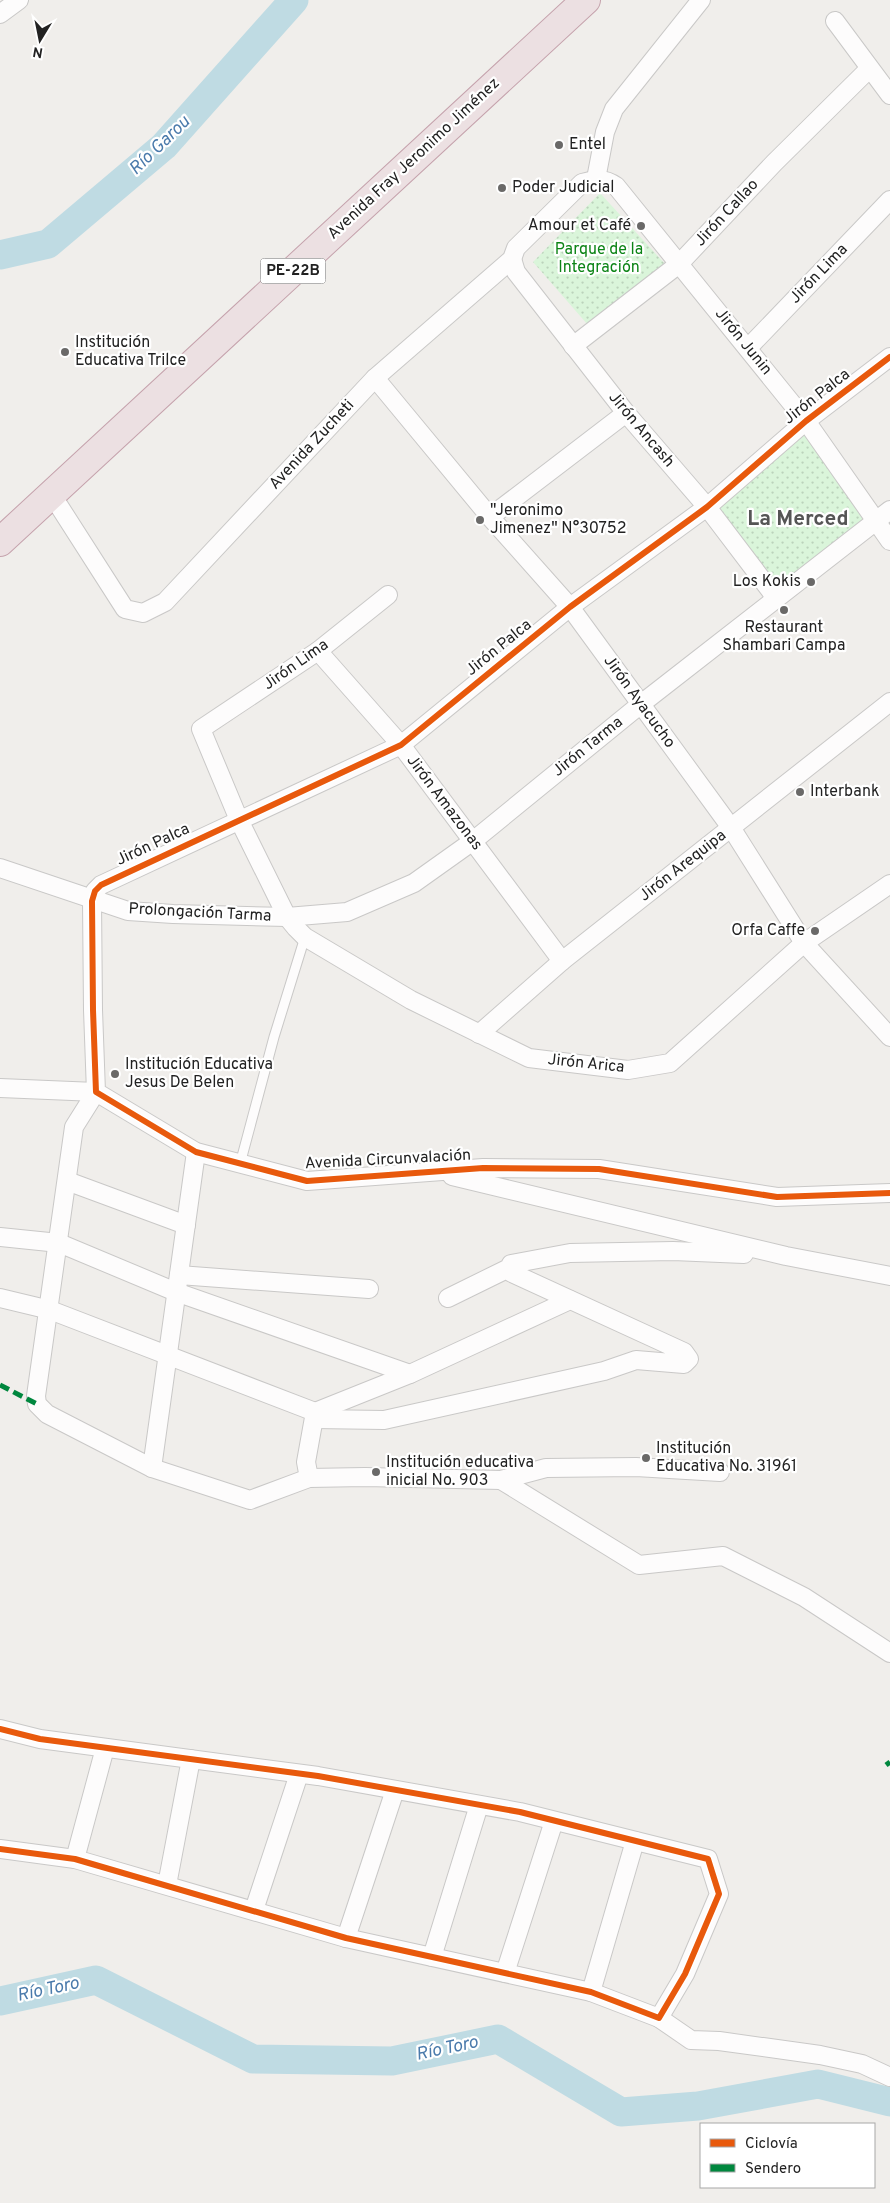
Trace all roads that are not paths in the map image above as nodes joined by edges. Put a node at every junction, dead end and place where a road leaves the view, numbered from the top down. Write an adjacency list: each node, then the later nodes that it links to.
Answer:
1 (19, 0): 4 (street)
2 (586, 0): 18 (highway, Avenida Fray Jeronimo Jiménez / PE-22B)
3 (701, 0): 8 (street)
4 (0, 14)
5 (835, 21): 6 (street)
6 (869, 69): 7 (street); 11 (street, Jirón Callao)
7 (890, 95)
8 (596, 179): 10 (street, Avenida Zucheti); 11 (street, Jirón Junin)
9 (890, 200): 13 (street, Jirón Lima)
10 (512, 259): 12 (street, Jirón Ancash); 15 (street, Avenida Zucheti)
11 (679, 264): 12 (street, Jirón Callao); 13 (street, Jirón Junin)
12 (573, 346): 16 (street, Jirón Ancash)
13 (748, 348): 17 (street, Jirón Junin)
14 (890, 357): 17 (street, Jirón Palca)
15 (375, 378): 18 (street, Avenida Zucheti); 21 (street, Jirón Ayacucho)
16 (626, 413): 19 (street, Jirón Ancash); 21 (street)
17 (806, 421): 19 (street, Jirón Palca); 22 (street, Jirón Junin)
18 (52, 495): 24 (highway, Avenida Fray Jeronimo Jiménez / PE-22B)
19 (707, 507): 26 (street, Jirón Ancash); 27 (street, Jirón Palca)
20 (890, 510): 22 (street, Jirón Tarma)
21 (490, 517): 27 (street, Jirón Ayacucho)
22 (876, 520): 23 (street, Jirón Junin); 26 (street, Jirón Tarma)
23 (890, 541)
24 (0, 542)
25 (388, 596): 28 (street, Jirón Lima)
26 (776, 598): 30 (street, Jirón Tarma)
27 (570, 607): 30 (street, Jirón Ayacucho); 32 (street, Jirón Palca)
28 (318, 651): 31 (street, Jirón Lima); 32 (street, Jirón Amazonas)
29 (890, 702): 34 (street, Jirón Arequipa)
30 (641, 704): 34 (street, Jirón Ayacucho); 35 (street, Jirón Tarma)
31 (201, 730): 33 (street, Jirón Arica)
32 (401, 745): 33 (street, Jirón Palca); 35 (street, Jirón Amazonas)
33 (238, 820): 38 (street, Jirón Palca); 39 (street, Jirón Arica)
34 (732, 829): 41 (street, Jirón Ayacucho); 42 (street, Jirón Arequipa)
35 (473, 841): 39 (street, Jirón Tarma); 42 (street, Jirón Amazonas)
36 (0, 868): 38 (street, Prolongación Tarma)
37 (890, 884): 41 (street, Jirón Arica)
38 (92, 901): 39 (street, Prolongación Tarma); 46 (street)
39 (288, 917): 40 (street, Jirón Arica)
40 (305, 937): 43 (street, Jirón Arica); 48 (lane)
41 (804, 943): 43 (street, Jirón Arica); 44 (street, Jirón Ayacucho)
42 (562, 961): 43 (street, Jirón Arequipa)
43 (479, 1034)
44 (890, 1037)
45 (0, 1088): 46 (street)
46 (96, 1092): 47 (street, Avenida Circunvalación); 50 (street)
47 (196, 1152): 48 (street, Avenida Circunvalación); 52 (street)
48 (240, 1164): 49 (street, Avenida Circunvalación)
49 (434, 1172): 51 (street, Avenida Circunvalación); 55 (street)
50 (67, 1181): 52 (street); 54 (street)
51 (890, 1193)
52 (186, 1225): 58 (street)
53 (0, 1237): 54 (street)
54 (59, 1243): 58 (street); 63 (street)
55 (763, 1251): 56 (street); 57 (street)
56 (509, 1268): 61 (street); 62 (street)
57 (890, 1276)
58 (177, 1283): 59 (street); 64 (street); 65 (street)
59 (369, 1289)
60 (0, 1298): 63 (street)
61 (448, 1298)
62 (570, 1300): 65 (street); 66 (street)
63 (50, 1310): 64 (street); 67 (street)
64 (168, 1355): 66 (street); 67 (street)
65 (410, 1374): 66 (street)
66 (314, 1415): 69 (street)
67 (152, 1468): 69 (street)
68 (720, 1472): 70 (street)
69 (309, 1478): 70 (street)
70 (501, 1480): 71 (street)
71 (890, 1652)
72 (1, 1734): 73 (street)
73 (104, 1748): 74 (street); 81 (street)
74 (191, 1759): 75 (street); 82 (street)
75 (299, 1774): 76 (street); 83 (street)
76 (395, 1790): 77 (street); 84 (street)
77 (479, 1805): 78 (street); 85 (street)
78 (554, 1820): 79 (street); 86 (street)
79 (635, 1841): 87 (street); 88 (street)
80 (0, 1849): 81 (street)
81 (76, 1859): 82 (street)
82 (167, 1885): 83 (street)
83 (254, 1910): 84 (street)
84 (346, 1938): 85 (street)
85 (432, 1958): 86 (street)
86 (505, 1973): 87 (street)
87 (591, 1992): 88 (street)
88 (659, 2018): 89 (street)
89 (890, 2077)

